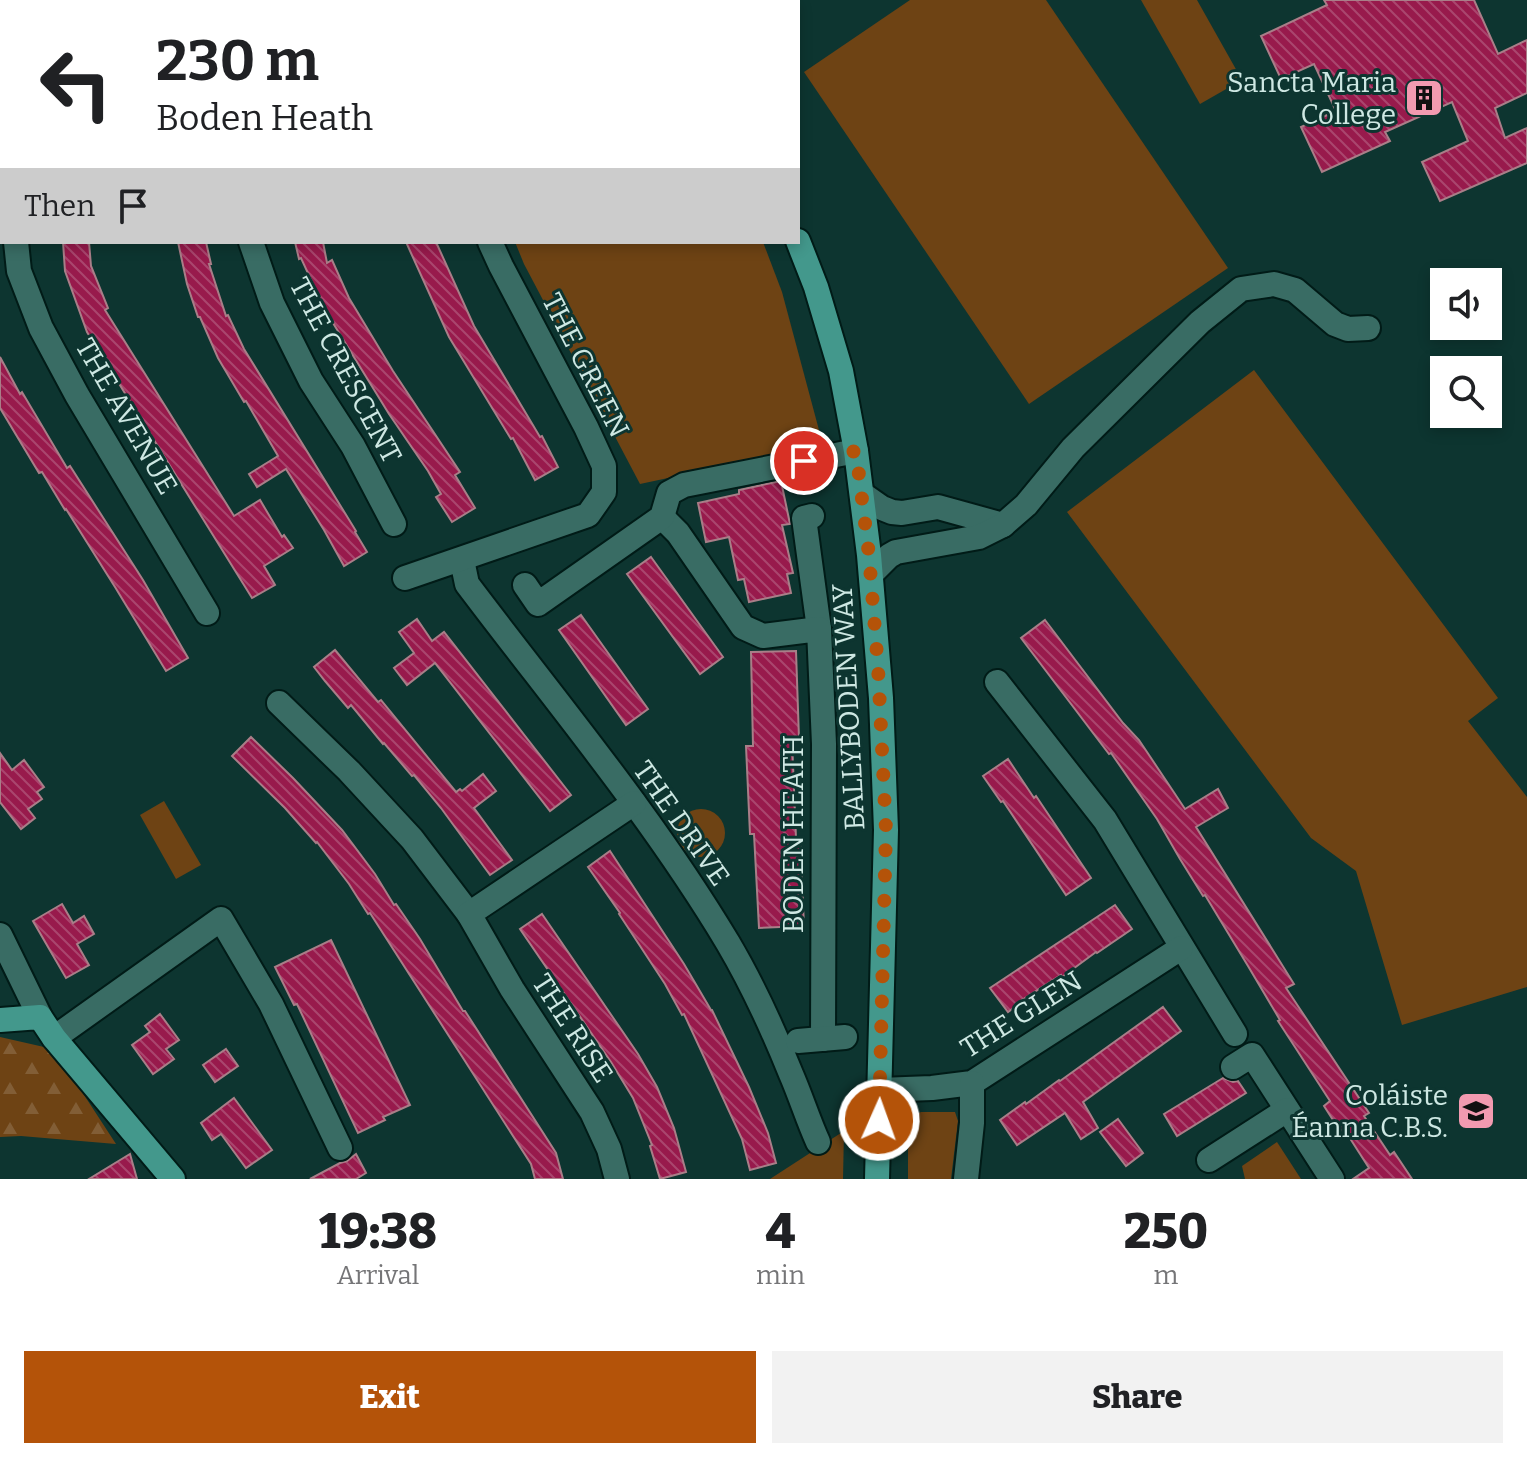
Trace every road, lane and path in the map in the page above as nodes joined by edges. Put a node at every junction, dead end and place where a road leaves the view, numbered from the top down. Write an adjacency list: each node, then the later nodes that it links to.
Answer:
1 (16, 244): 16 (street, THE AVENUE)
2 (252, 244): 10 (street, THE CRESCENT)
3 (491, 244): 12 (street, THE GREEN)
4 (799, 244): 6 (main road, BALLYBODEN WAY)
5 (1368, 328): 11 (street)
6 (856, 451): 7 (main road, BALLYBODEN WAY); 9 (street)
7 (862, 494): 11 (street); 13 (main road, BALLYBODEN WAY)
8 (812, 516): 17 (street, BODEN HEATH)
9 (662, 517): 15 (street); 17 (street)
10 (394, 524)
11 (1003, 525): 13 (street)
12 (462, 560): 14 (street, THE GREEN); 20 (street, THE DRIVE)
13 (871, 574): 31 (main road, BALLYBODEN WAY)
14 (405, 578)
15 (525, 585)
16 (207, 613)
17 (819, 629): 28 (street, BODEN HEATH)
18 (997, 682): 23 (street)
19 (279, 703): 21 (street, THE RISE)
20 (634, 803): 21 (street); 33 (street, THE DRIVE)
21 (469, 914): 37 (street, THE RISE)
22 (0, 935): 24 (street)
23 (1181, 948): 26 (street); 30 (street, THE GLEN)
24 (40, 1017): 25 (main road); 27 (main road)
25 (0, 1020)
26 (1235, 1034)
27 (54, 1038): 34 (street); 36 (main road)
28 (798, 1041)
29 (1233, 1067): 32 (street)
30 (972, 1083): 31 (street, THE GLEN); 39 (street)
31 (880, 1090): 38 (main road, BALLYBODEN WAY)
32 (1287, 1110): 35 (street); 40 (street)
33 (818, 1142)
34 (340, 1148)
35 (1209, 1160)
36 (173, 1179)
37 (617, 1179)
38 (877, 1179)
39 (966, 1179)
40 (1332, 1179)

